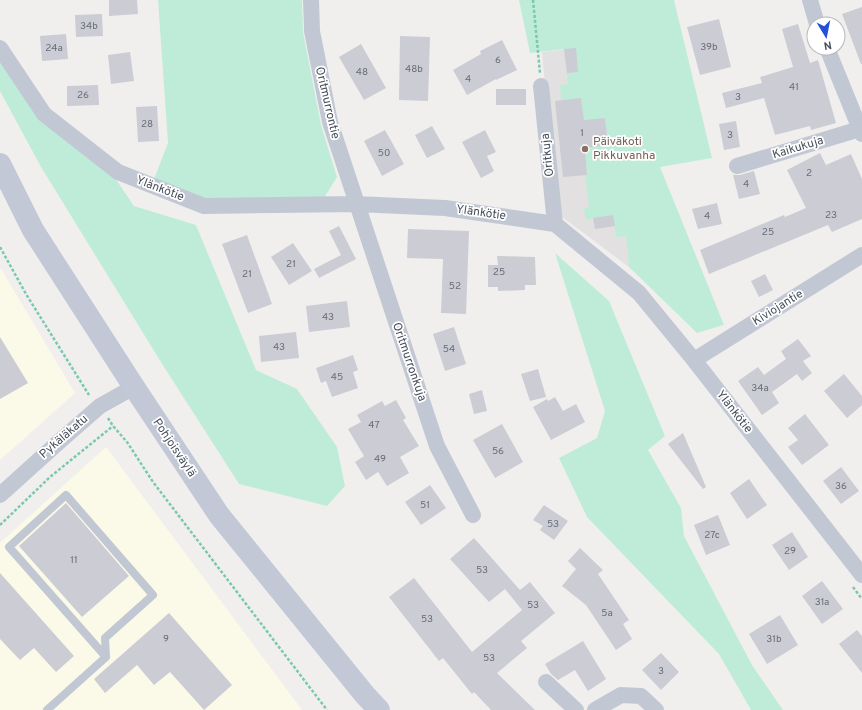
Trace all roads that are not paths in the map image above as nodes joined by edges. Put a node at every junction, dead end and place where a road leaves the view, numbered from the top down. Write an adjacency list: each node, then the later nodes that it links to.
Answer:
1 (311, 0): 10 (street, Oritmurrontie)
2 (810, 0): 3 (street)
3 (815, 16)
4 (0, 48): 10 (street, Ylänkötie)
5 (830, 56): 7 (street)
6 (542, 86): 11 (street, Oritkuja)
7 (861, 131): 9 (street, Kaikukuja)
8 (0, 164): 14 (main road, Pohjoisväylä)
9 (737, 166)
10 (356, 204): 11 (street, Ylänkötie); 16 (street, Oritmurronkuja)
11 (555, 224): 13 (street, Ylänkötie)
12 (862, 255): 13 (street, Kiviojantie)
13 (694, 360): 17 (street, Ylänkötie)
14 (134, 387): 15 (street, Pykäläkatu); 21 (main road, Pohjoisväylä)
15 (0, 495)
16 (473, 515)
17 (857, 581)
18 (106, 657): 18 (lane); 20 (lane)
19 (546, 682): 22 (street)
20 (47, 710)
21 (379, 710)
22 (576, 710)
23 (594, 710): 24 (street)
24 (656, 710)

